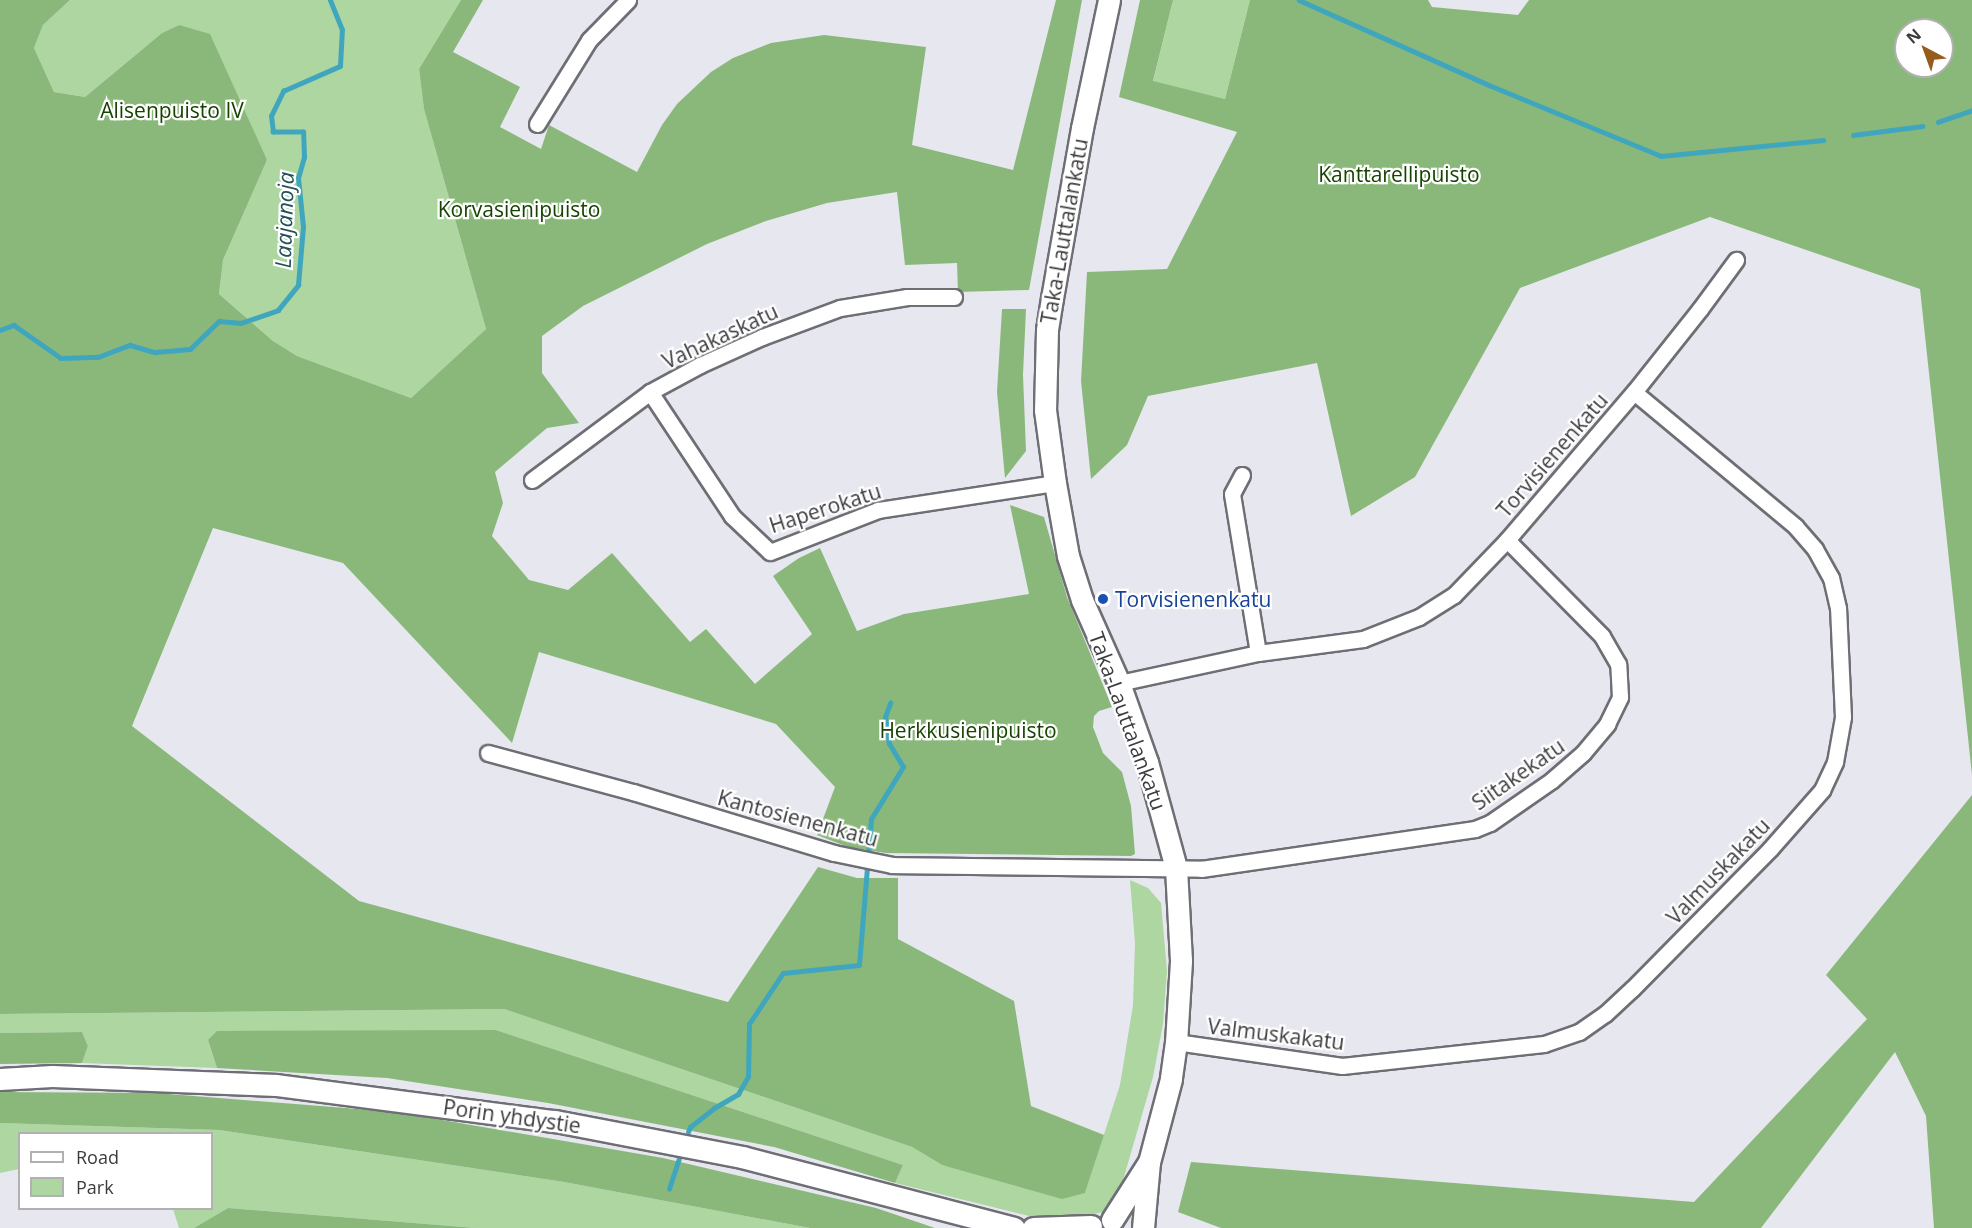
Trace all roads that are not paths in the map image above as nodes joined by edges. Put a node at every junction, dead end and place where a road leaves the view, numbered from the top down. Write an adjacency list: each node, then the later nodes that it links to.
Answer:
1 (628, 0): 3 (street)
2 (1109, 0): 10 (main road, Taka-Lauttalankatu)
3 (537, 124)
4 (1736, 260): 7 (street, Torvisienenkatu)
5 (954, 297): 6 (street, Vahakaskatu)
6 (650, 392): 9 (street, Vahakaskatu); 10 (street, Haperokatu)
7 (1634, 392): 11 (street, Torvisienenkatu); 16 (street, Valmuskakatu)
8 (1242, 475): 12 (street)
9 (532, 480)
10 (1054, 483): 13 (main road, Taka-Lauttalankatu)
11 (1507, 540): 12 (street, Torvisienenkatu); 15 (street, Siitakekatu)
12 (1258, 653): 13 (street, Torvisienenkatu)
13 (1119, 683): 15 (main road, Taka-Lauttalankatu)
14 (488, 753): 15 (street, Kantosienenkatu)
15 (1176, 868): 16 (main road, Taka-Lauttalankatu)
16 (1176, 1042): 18 (main road, Taka-Lauttalankatu)
17 (0, 1079): 21 (main road, Porin yhdystie)
18 (1149, 1162): 19 (main road, Taka-Lauttalankatu); 24 (main road, Taka-Lauttalankatu)
19 (1112, 1220): 20 (main road); 23 (main road)
20 (1089, 1227): 22 (main road)
21 (1014, 1228)
22 (1033, 1228)
23 (1132, 1228)
24 (1143, 1228)

